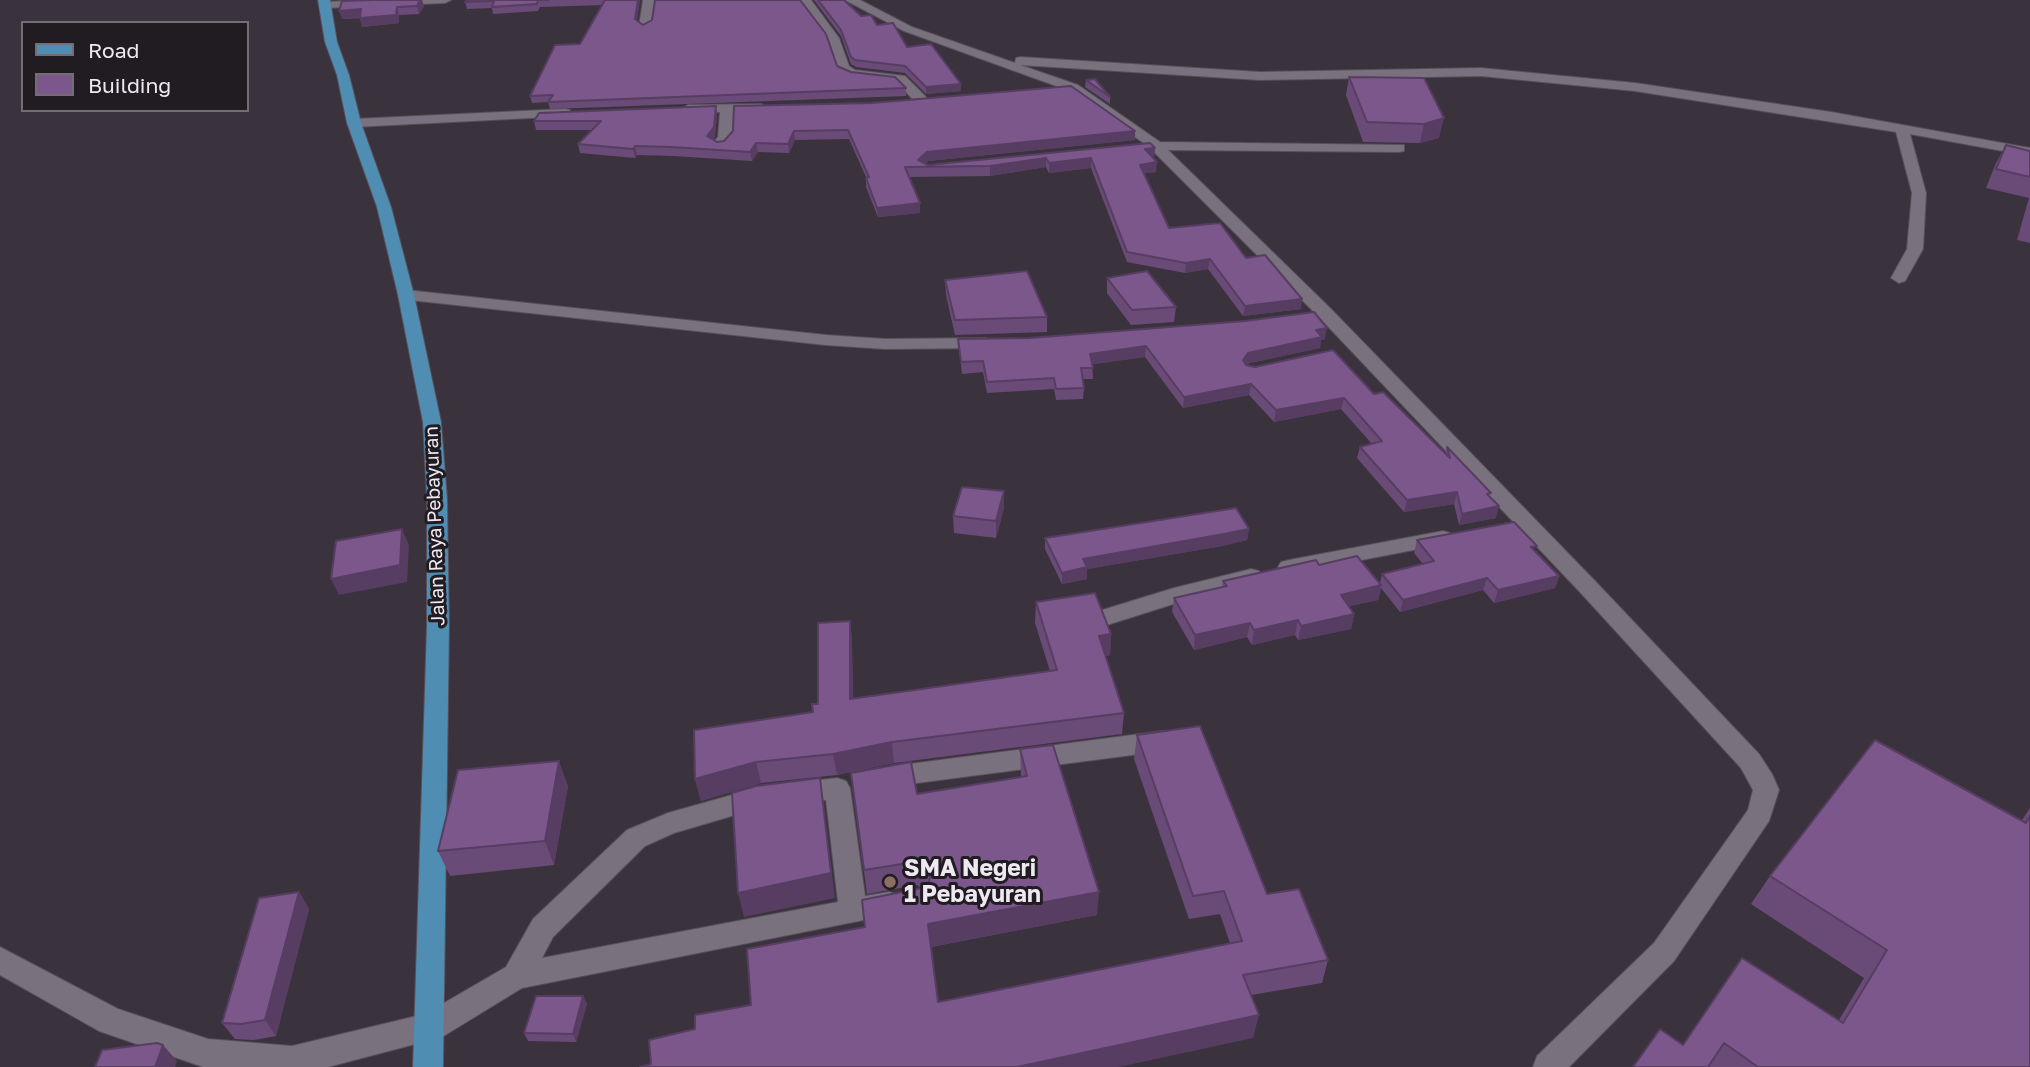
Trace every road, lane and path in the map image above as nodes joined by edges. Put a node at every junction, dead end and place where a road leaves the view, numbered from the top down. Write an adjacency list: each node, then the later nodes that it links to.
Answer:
1 (444, 0): 5 (street)
2 (649, 0): 6 (street)
3 (805, 0): 10 (street)
4 (851, 0): 7 (street)
5 (324, 2): 15 (main road, Jalan Raya Pebayuran)
6 (645, 26)
7 (993, 60): 8 (street); 16 (street)
8 (1073, 88): 9 (street); 18 (street)
9 (1038, 91)
10 (897, 103)
11 (726, 108): 12 (street); 13 (street); 17 (street)
12 (773, 108)
13 (676, 109)
14 (583, 113): 15 (street)
15 (354, 123): 23 (main road, Jalan Raya Pebayuran)
16 (1902, 128): 21 (street); 22 (street)
17 (718, 145)
18 (1155, 145): 19 (street); 20 (street); 25 (street)
19 (1128, 148)
20 (1399, 148)
21 (2030, 152)
22 (1899, 278)
23 (406, 295): 24 (street); 37 (main road, Jalan Raya Pebayuran)
24 (1006, 342)
25 (1358, 347): 26 (street); 27 (street)
26 (1333, 353)
27 (1524, 522): 28 (street); 39 (street)
28 (1498, 527)
29 (1459, 535): 30 (street)
30 (1107, 617)
31 (1168, 741): 32 (street)
32 (837, 788): 34 (street); 36 (street)
33 (916, 900): 34 (street)
34 (853, 911): 36 (street)
35 (0, 960): 37 (street)
36 (516, 976): 37 (street)
37 (431, 1027): 38 (main road, Jalan Raya Pebayuran)
38 (428, 1067)
39 (1548, 1067)

